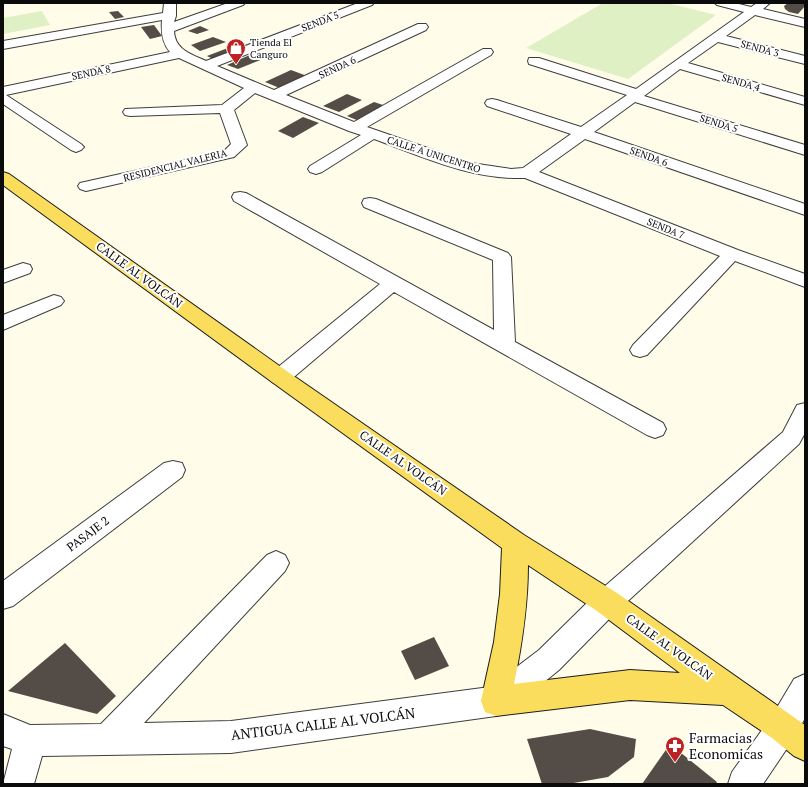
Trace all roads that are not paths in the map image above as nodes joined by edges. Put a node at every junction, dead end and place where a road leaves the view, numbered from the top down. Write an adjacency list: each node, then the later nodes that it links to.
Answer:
1 (239, 3): 5 (street)
2 (368, 3): 15 (street, SENDA 5)
3 (721, 3): 4 (street)
4 (754, 6): 6 (street); 8 (street)
5 (169, 16): 9 (street); 11 (street)
6 (805, 23)
7 (422, 27): 18 (street, SENDA 6)
8 (715, 37): 12 (street, SENDA 3); 14 (street)
9 (3, 45)
10 (487, 52): 25 (street)
11 (180, 54): 15 (street, CALLE A UNICENTRO); 17 (street, SENDA 8)
12 (805, 60)
13 (534, 61): 19 (street, SENDA 5)
14 (677, 64): 19 (street); 21 (street, SENDA 4)
15 (206, 66): 16 (street, CALLE A UNICENTRO)
16 (253, 88): 18 (street, CALLE A UNICENTRO); 23 (street)
17 (3, 91)
18 (273, 96): 25 (street, CALLE A UNICENTRO)
19 (636, 96): 26 (street); 29 (street, SENDA 5)
20 (3, 98): 28 (street)
21 (805, 101)
22 (492, 103): 26 (street, SENDA 6)
23 (226, 109): 24 (street); 33 (street, RESIDENCIAL VALERIA)
24 (130, 112)
25 (354, 128): 27 (street, CALLE A UNICENTRO)
26 (584, 133): 31 (street); 36 (street, SENDA 6)
27 (372, 134): 30 (street); 31 (street, CALLE A UNICENTRO)
28 (76, 147)
29 (805, 150)
30 (316, 169)
31 (527, 173): 37 (street, SENDA 7)
32 (3, 177): 46 (main road, CALLE AL VOLCÁN)
33 (86, 186)
34 (240, 197): 41 (street)
35 (370, 203): 44 (street)
36 (805, 210)
37 (732, 254): 40 (street, SENDA 7); 45 (street)
38 (23, 269): 39 (street)
39 (3, 277)
40 (805, 280)
41 (393, 283): 44 (street); 46 (street)
42 (54, 301): 43 (street)
43 (3, 323)
44 (505, 346): 48 (street)
45 (640, 350)
46 (280, 377): 50 (main road, CALLE AL VOLCÁN)
47 (805, 410): 53 (street, ANTIGUA CALLE AL VOLCÁN)
48 (655, 430)
49 (173, 470): 52 (street, PASAJE 2)
50 (515, 543): 53 (main road, CALLE AL VOLCÁN); 56 (main road)
51 (276, 563): 59 (street)
52 (3, 597)
53 (607, 602): 55 (main road, CALLE AL VOLCÁN); 56 (street, ANTIGUA CALLE AL VOLCÁN)
54 (805, 689): 58 (street)
55 (728, 690): 56 (main road); 58 (main road, CALLE AL VOLCÁN)
56 (496, 701): 59 (street, ANTIGUA CALLE AL VOLCÁN)
57 (17, 736): 59 (street, ANTIGUA CALLE AL VOLCÁN); 60 (street)
58 (794, 736): 61 (street)
59 (107, 740)
60 (18, 784)
61 (744, 784)

